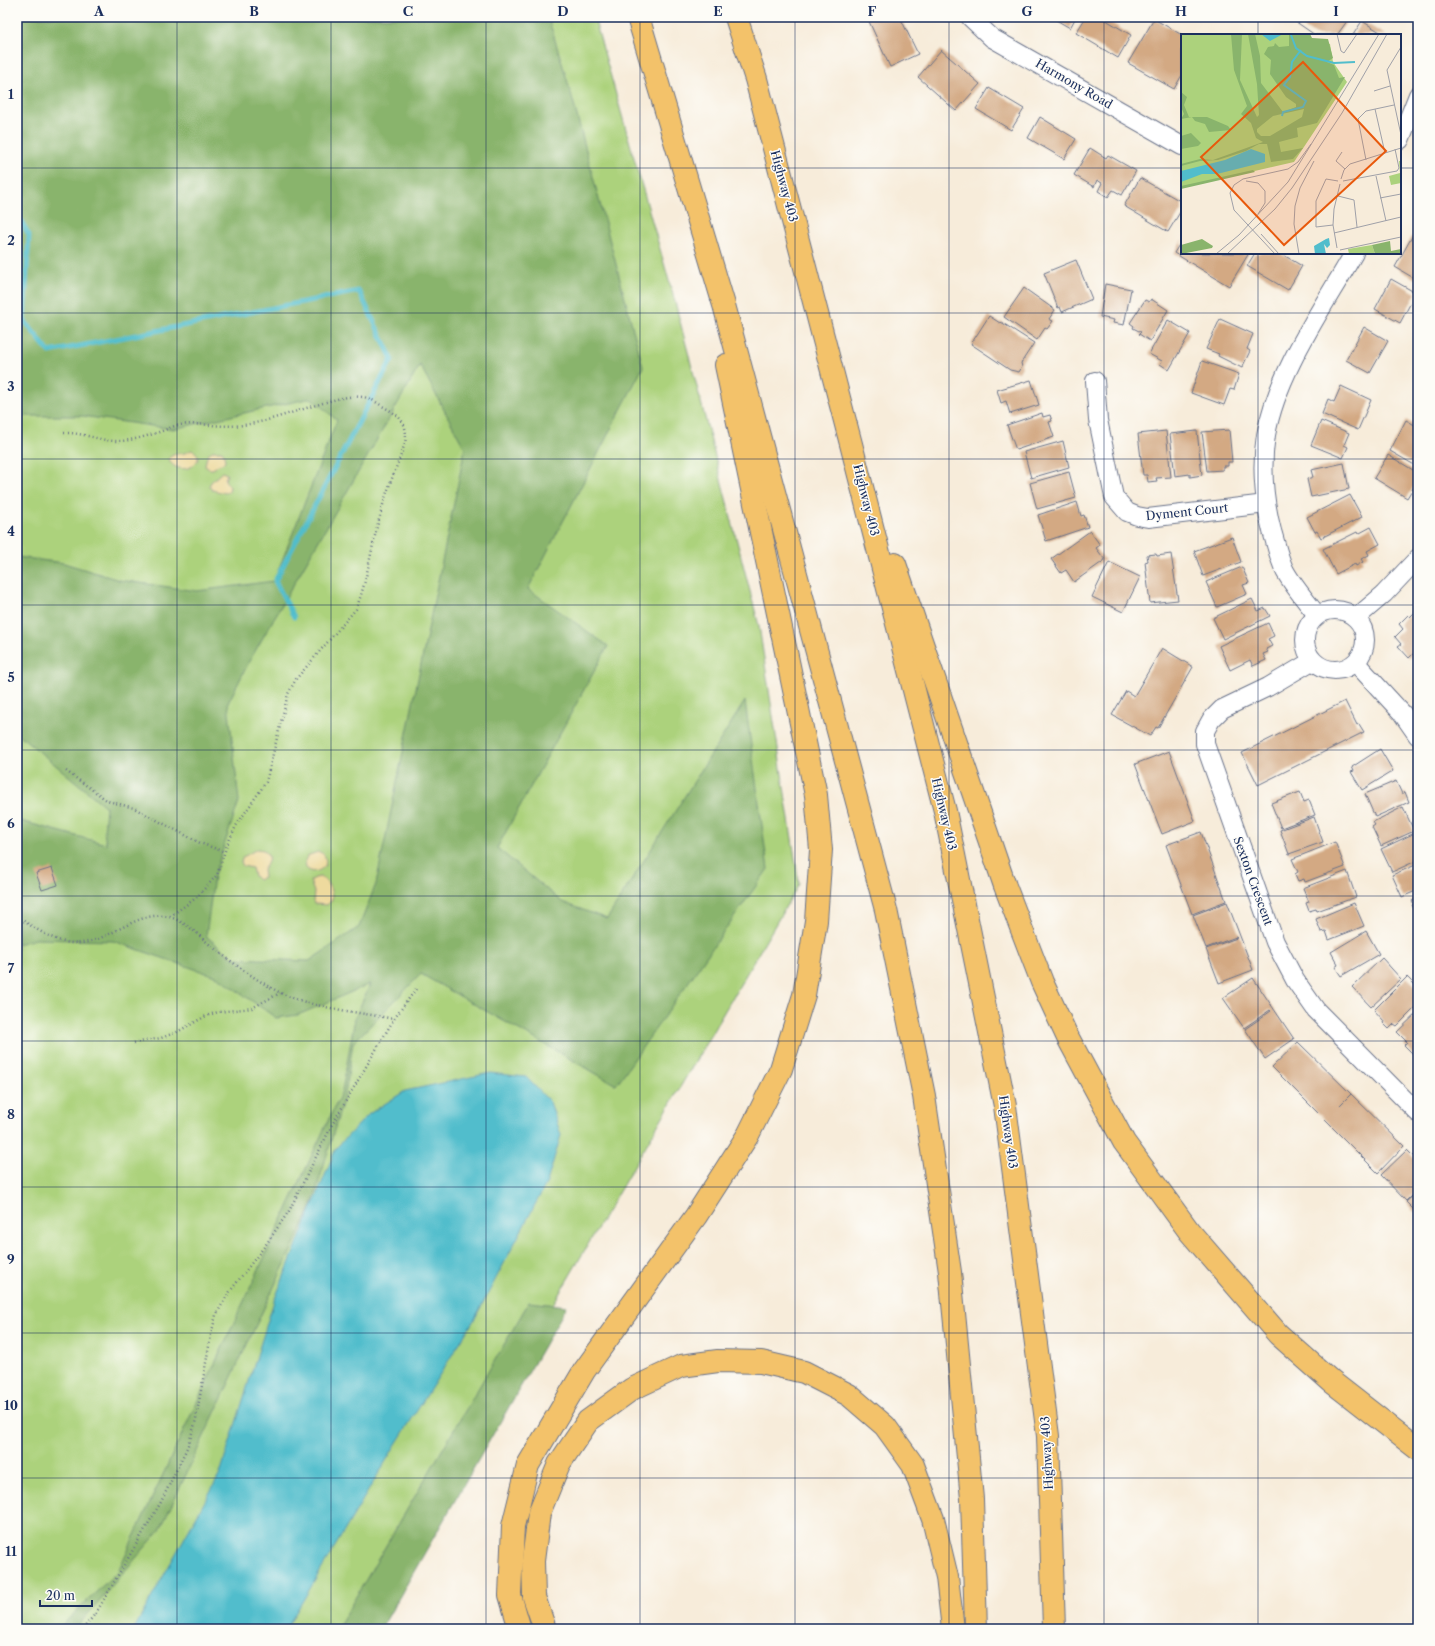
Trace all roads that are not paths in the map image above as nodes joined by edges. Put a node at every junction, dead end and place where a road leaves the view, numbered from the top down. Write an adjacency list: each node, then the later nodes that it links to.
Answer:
1 (638, 17): 7 (highway)
2 (736, 17): 10 (highway, Highway 403)
3 (970, 17): 6 (street, Harmony Road)
4 (1418, 95): 5 (street)
5 (1401, 138)
6 (1181, 145)
7 (688, 186): 20 (highway); 23 (highway)
8 (1353, 254): 11 (street)
9 (1096, 381): 11 (street, Dyment Court)
10 (851, 444): 19 (highway); 24 (highway, Highway 403)
11 (1266, 504): 13 (street)
12 (1418, 558): 14 (street)
13 (1317, 615): 14 (street); 15 (street)
14 (1356, 618): 16 (street)
15 (1312, 661): 16 (street); 18 (street, Sexton Crescent)
16 (1356, 663): 17 (street)
17 (1418, 736)
18 (1418, 1113)
19 (1418, 1449)
20 (520, 1629)
21 (545, 1629): 22 (highway)
22 (953, 1629)
23 (976, 1629)
24 (1054, 1629)

